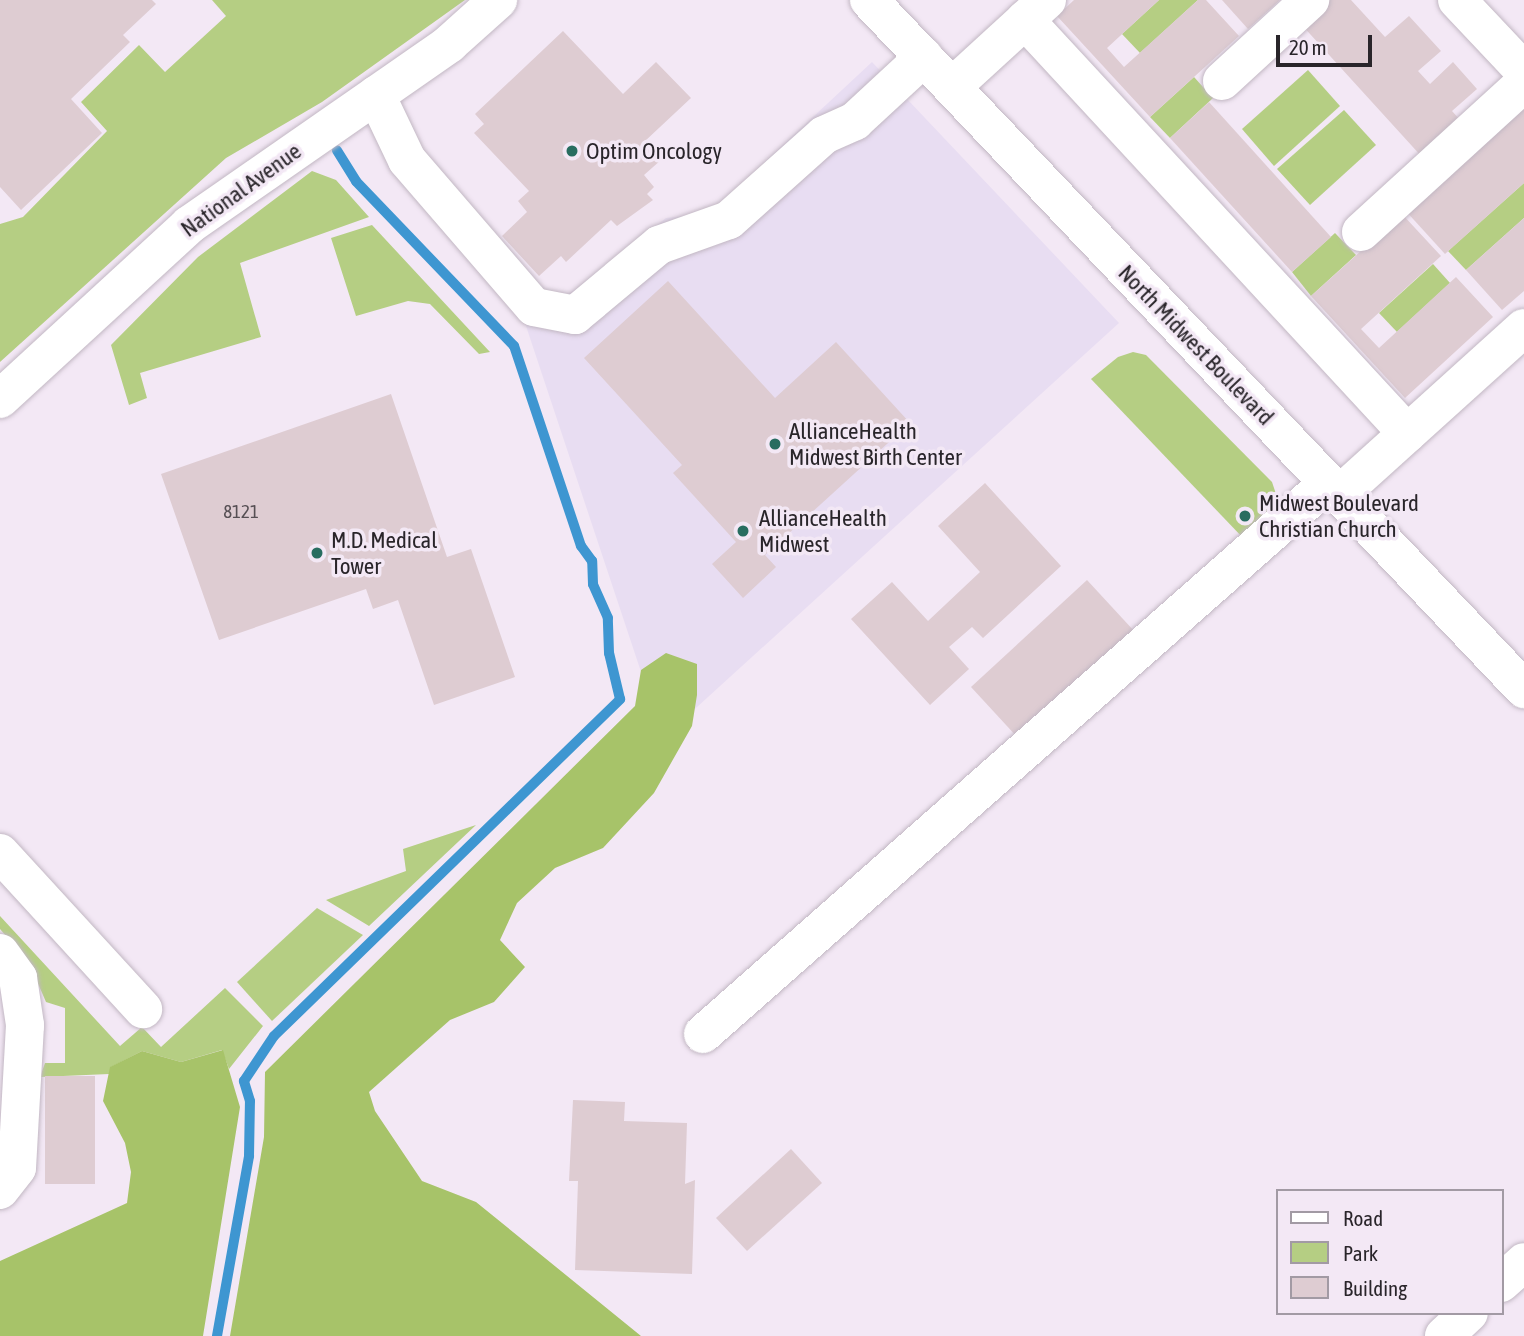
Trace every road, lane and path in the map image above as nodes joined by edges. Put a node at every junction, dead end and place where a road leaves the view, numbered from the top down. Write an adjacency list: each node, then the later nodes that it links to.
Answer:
1 (498, 0): 11 (street, National Avenue)
2 (869, 0): 6 (street, North Midwest Boulevard)
3 (1310, 0): 8 (street)
4 (1457, 0): 7 (street)
5 (1036, 10): 10 (street); 15 (street)
6 (924, 57): 10 (street, North Midwest Boulevard); 11 (street)
7 (1524, 71)
8 (1222, 81)
9 (1524, 83): 12 (street)
10 (952, 87): 16 (street, North Midwest Boulevard)
11 (376, 95): 14 (street, National Avenue)
12 (1361, 232)
13 (1524, 328): 15 (street)
14 (0, 399)
15 (1407, 433): 16 (street)
16 (1333, 489): 17 (street, North Midwest Boulevard); 21 (street)
17 (1524, 689)
18 (0, 853): 20 (street)
19 (0, 953): 22 (street)
20 (143, 1009)
21 (703, 1034)
22 (0, 1190)
23 (1524, 1262): 24 (street)
24 (1503, 1281)
25 (1467, 1315): 26 (street)
26 (1444, 1336)

